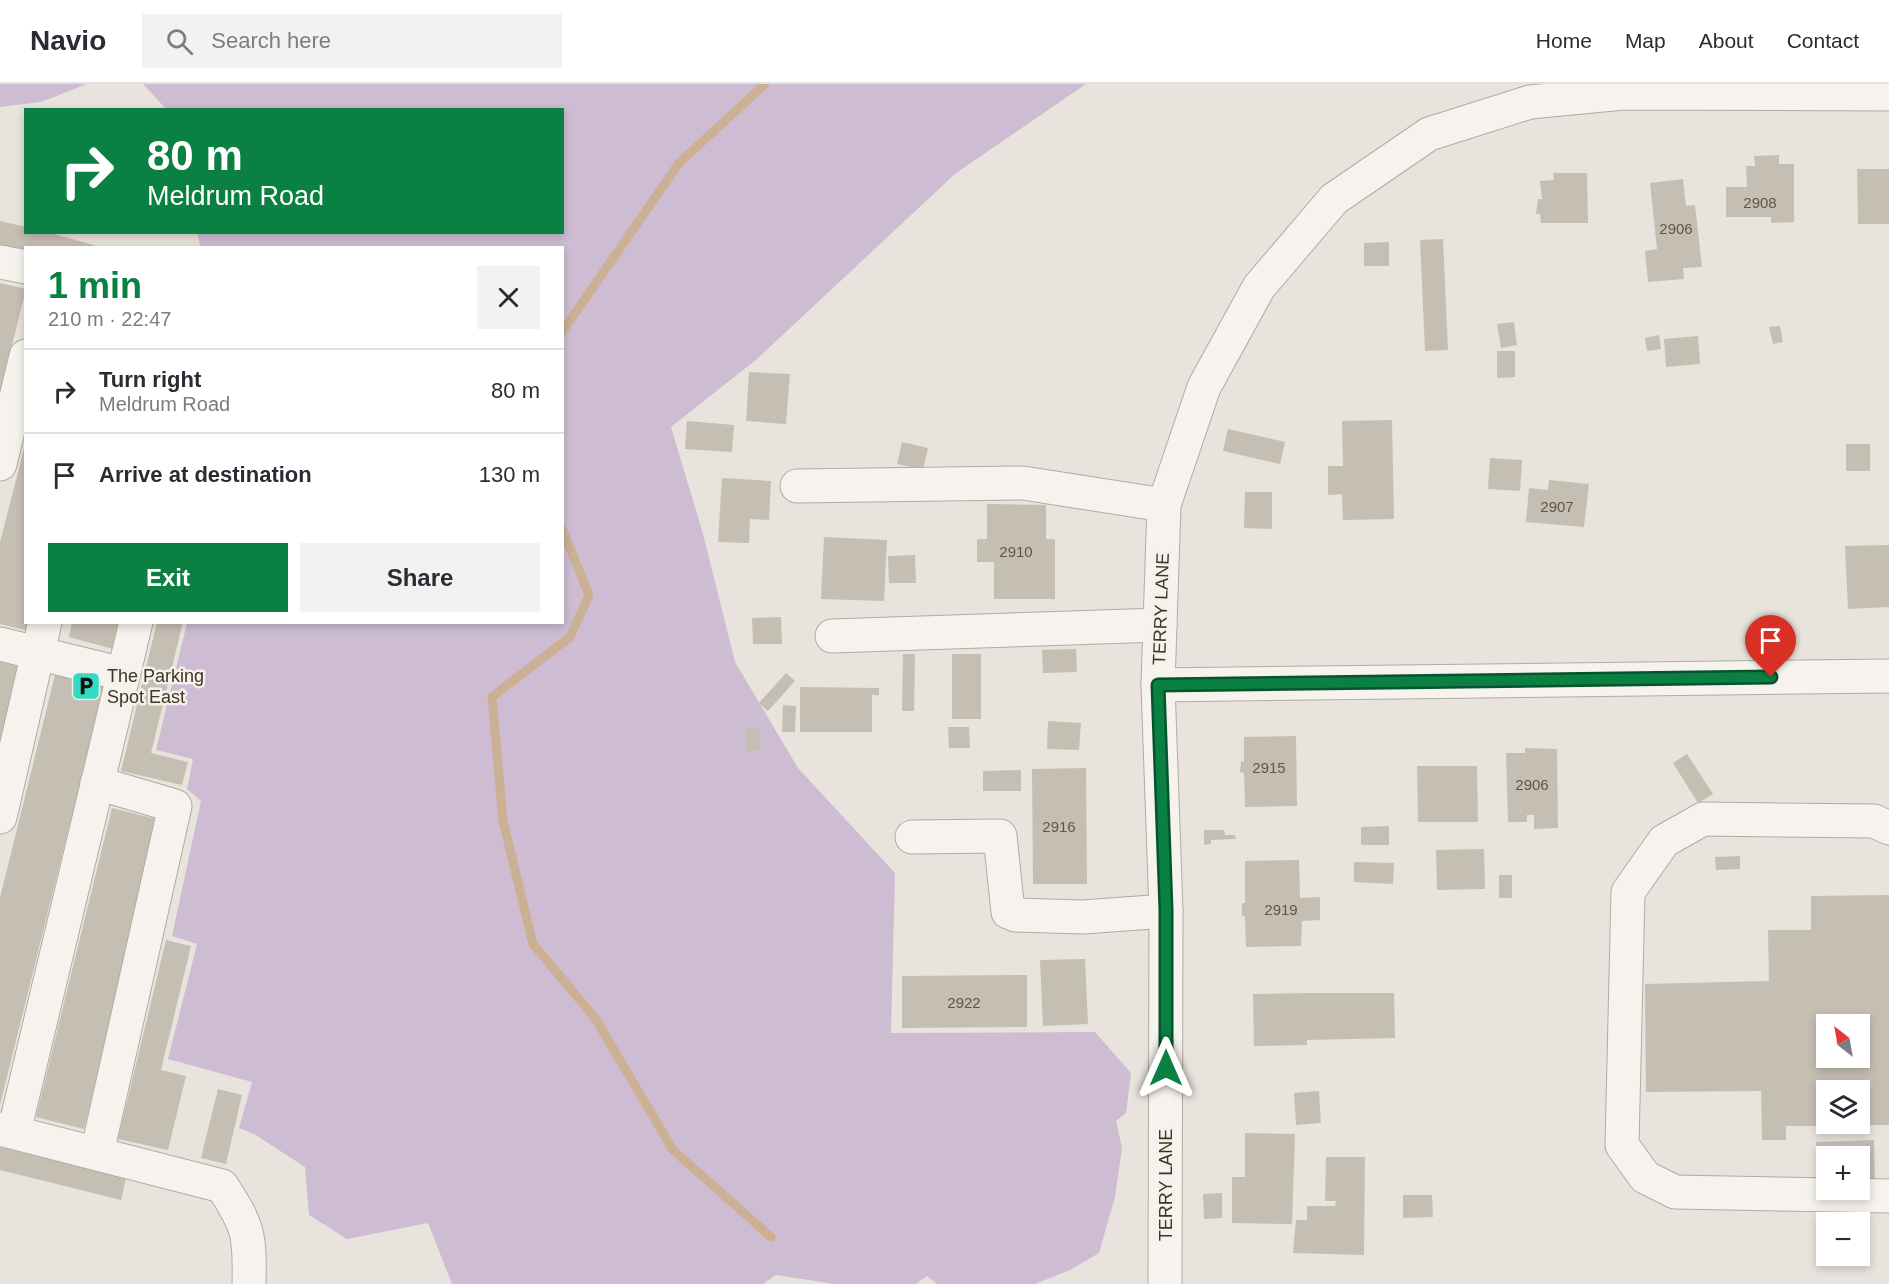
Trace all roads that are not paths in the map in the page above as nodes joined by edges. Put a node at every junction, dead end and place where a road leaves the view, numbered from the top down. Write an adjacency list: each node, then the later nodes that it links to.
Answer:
1 (1889, 94): 7 (street, TERRY LANE)
2 (0, 262): 3 (street)
3 (24, 267)
4 (24, 364): 5 (street)
5 (0, 464)
6 (797, 486): 7 (street)
7 (1164, 505): 9 (street, TERRY LANE)
8 (136, 624): 13 (street)
9 (1160, 625): 10 (street); 15 (street, TERRY LANE)
10 (832, 636)
11 (42, 638): 12 (street); 13 (street); 17 (street)
12 (0, 644)
13 (123, 674): 16 (street)
14 (1889, 676): 15 (street)
15 (1158, 685): 20 (street, TERRY LANE)
16 (97, 783): 21 (street); 22 (street)
17 (0, 817)
18 (1889, 828): 23 (street)
19 (912, 837): 20 (street)
20 (1166, 910): 25 (street, TERRY LANE)
21 (7, 1130): 22 (street)
22 (97, 1153): 24 (street)
23 (1889, 1196)
24 (249, 1284)
25 (1165, 1284)

